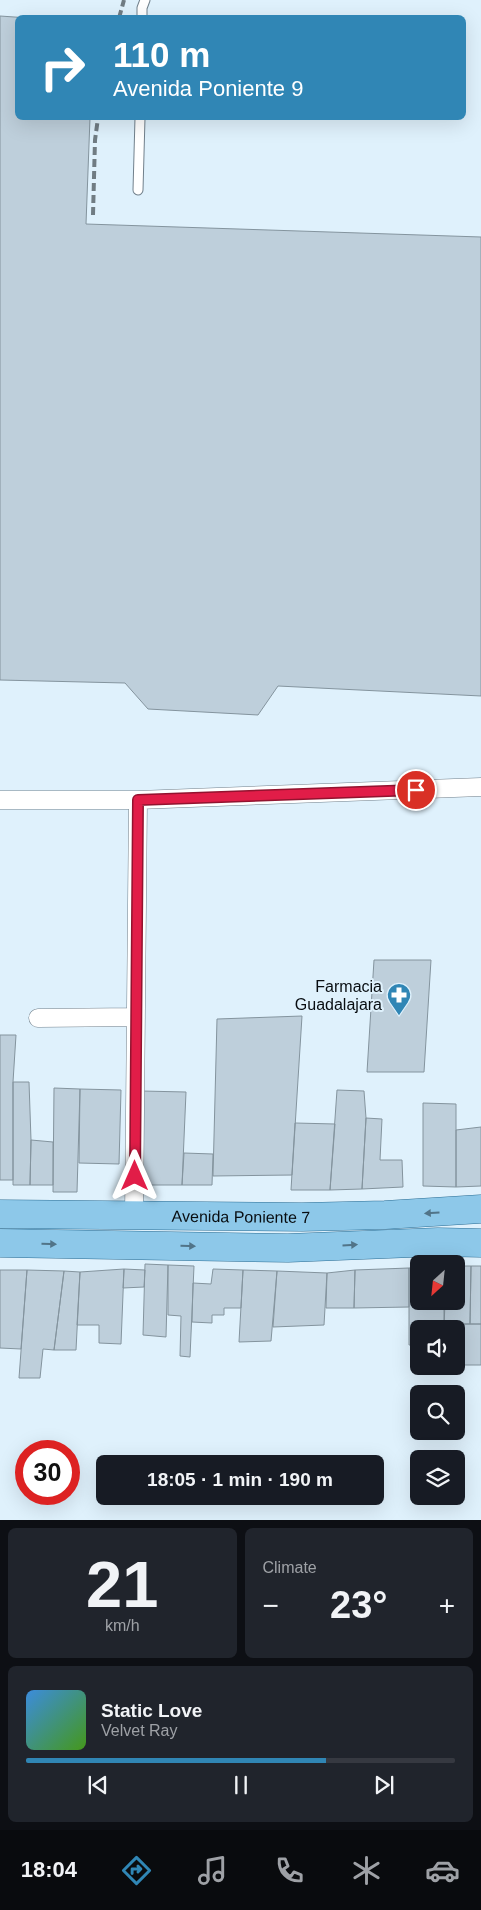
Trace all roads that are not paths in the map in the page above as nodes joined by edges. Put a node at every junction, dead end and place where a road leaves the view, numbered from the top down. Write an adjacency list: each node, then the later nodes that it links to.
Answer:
1 (145, 0): 2 (lane)
2 (142, 15)
3 (140, 120): 4 (lane)
4 (138, 190)
5 (481, 786): 7 (street)
6 (0, 800): 7 (street)
7 (138, 800): 9 (street)
8 (38, 1018): 9 (street)
9 (136, 1018): 12 (street)
10 (481, 1209): 12 (main road, Avenida Poniente 7, one-way to 12)
11 (0, 1214): 12 (main road, Avenida Poniente 7)
12 (134, 1215)
13 (0, 1243): 14 (main road, Avenida Poniente 7, one-way to 14)
14 (481, 1243)

